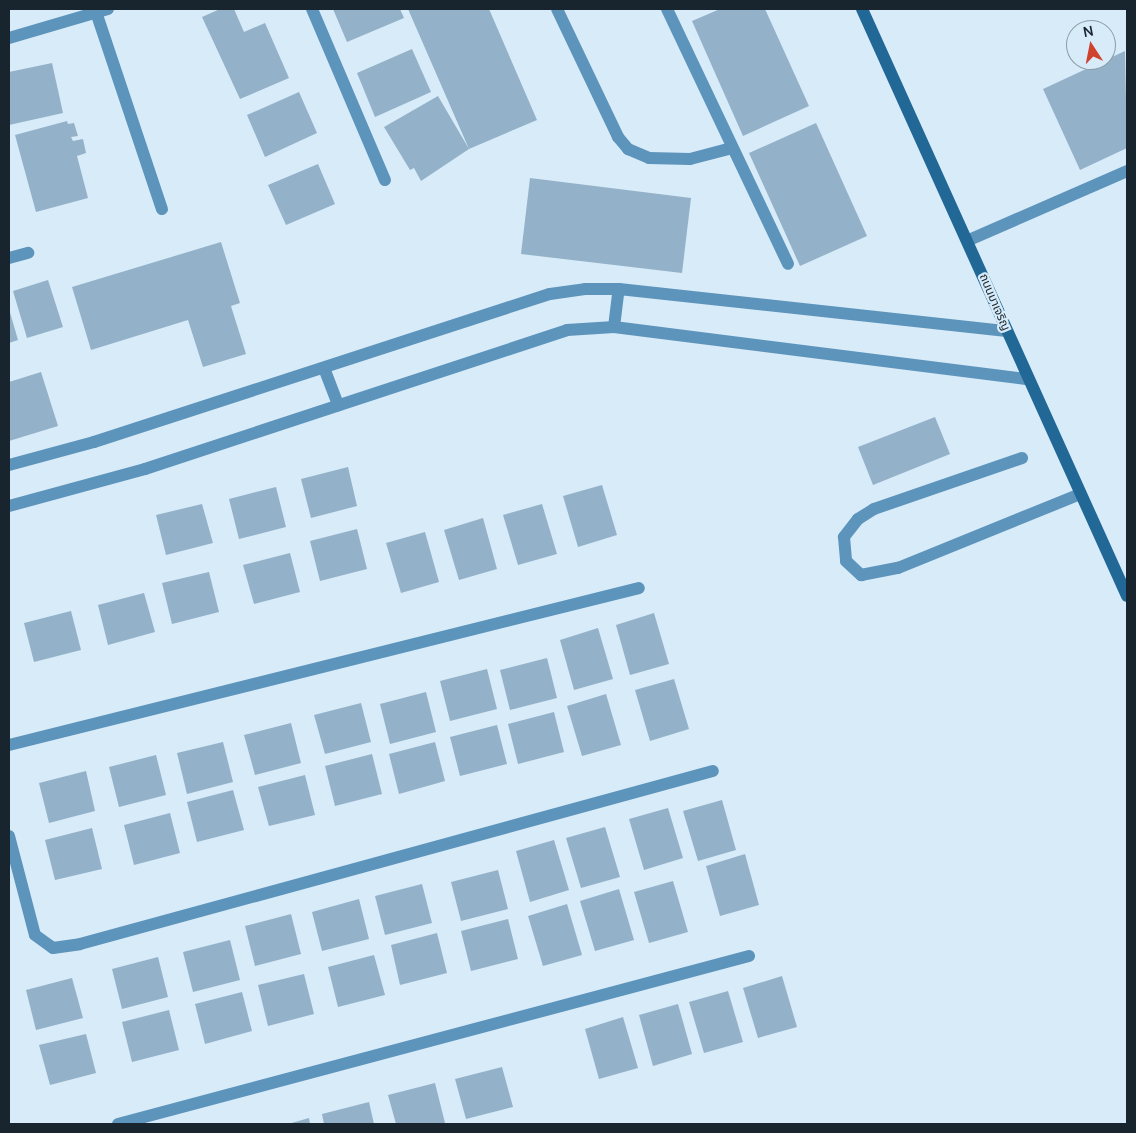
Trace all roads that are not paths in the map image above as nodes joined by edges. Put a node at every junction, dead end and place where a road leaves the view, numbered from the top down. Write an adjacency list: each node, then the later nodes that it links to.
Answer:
1 (312, 9): 9 (street)
2 (557, 9): 7 (street)
3 (667, 9): 7 (street)
4 (862, 9): 11 (main road, ถนนมาเจริญ)
5 (100, 10): 6 (street); 10 (street)
6 (9, 38)
7 (732, 148): 14 (street)
8 (1127, 171): 11 (street)
9 (385, 180)
10 (162, 209)
11 (968, 240): 17 (main road, ถนนมาเจริญ)
12 (28, 253): 13 (street)
13 (9, 258)
14 (788, 264)
15 (619, 289): 16 (street); 17 (street); 18 (street)
16 (614, 327): 19 (street); 20 (street)
17 (1007, 331): 19 (main road, ถนนมาเจริญ)
18 (324, 368): 20 (street); 22 (street)
19 (1028, 379): 23 (main road, ถนนมาเจริญ)
20 (338, 406): 24 (street)
21 (1022, 458): 23 (street)
22 (9, 466)
23 (1080, 494): 26 (main road, ถนนมาเจริญ)
24 (9, 506)
25 (639, 588): 27 (street)
26 (1127, 596)
27 (9, 745)
28 (713, 771): 29 (street)
29 (9, 836)
30 (749, 956): 31 (street)
31 (118, 1124)

